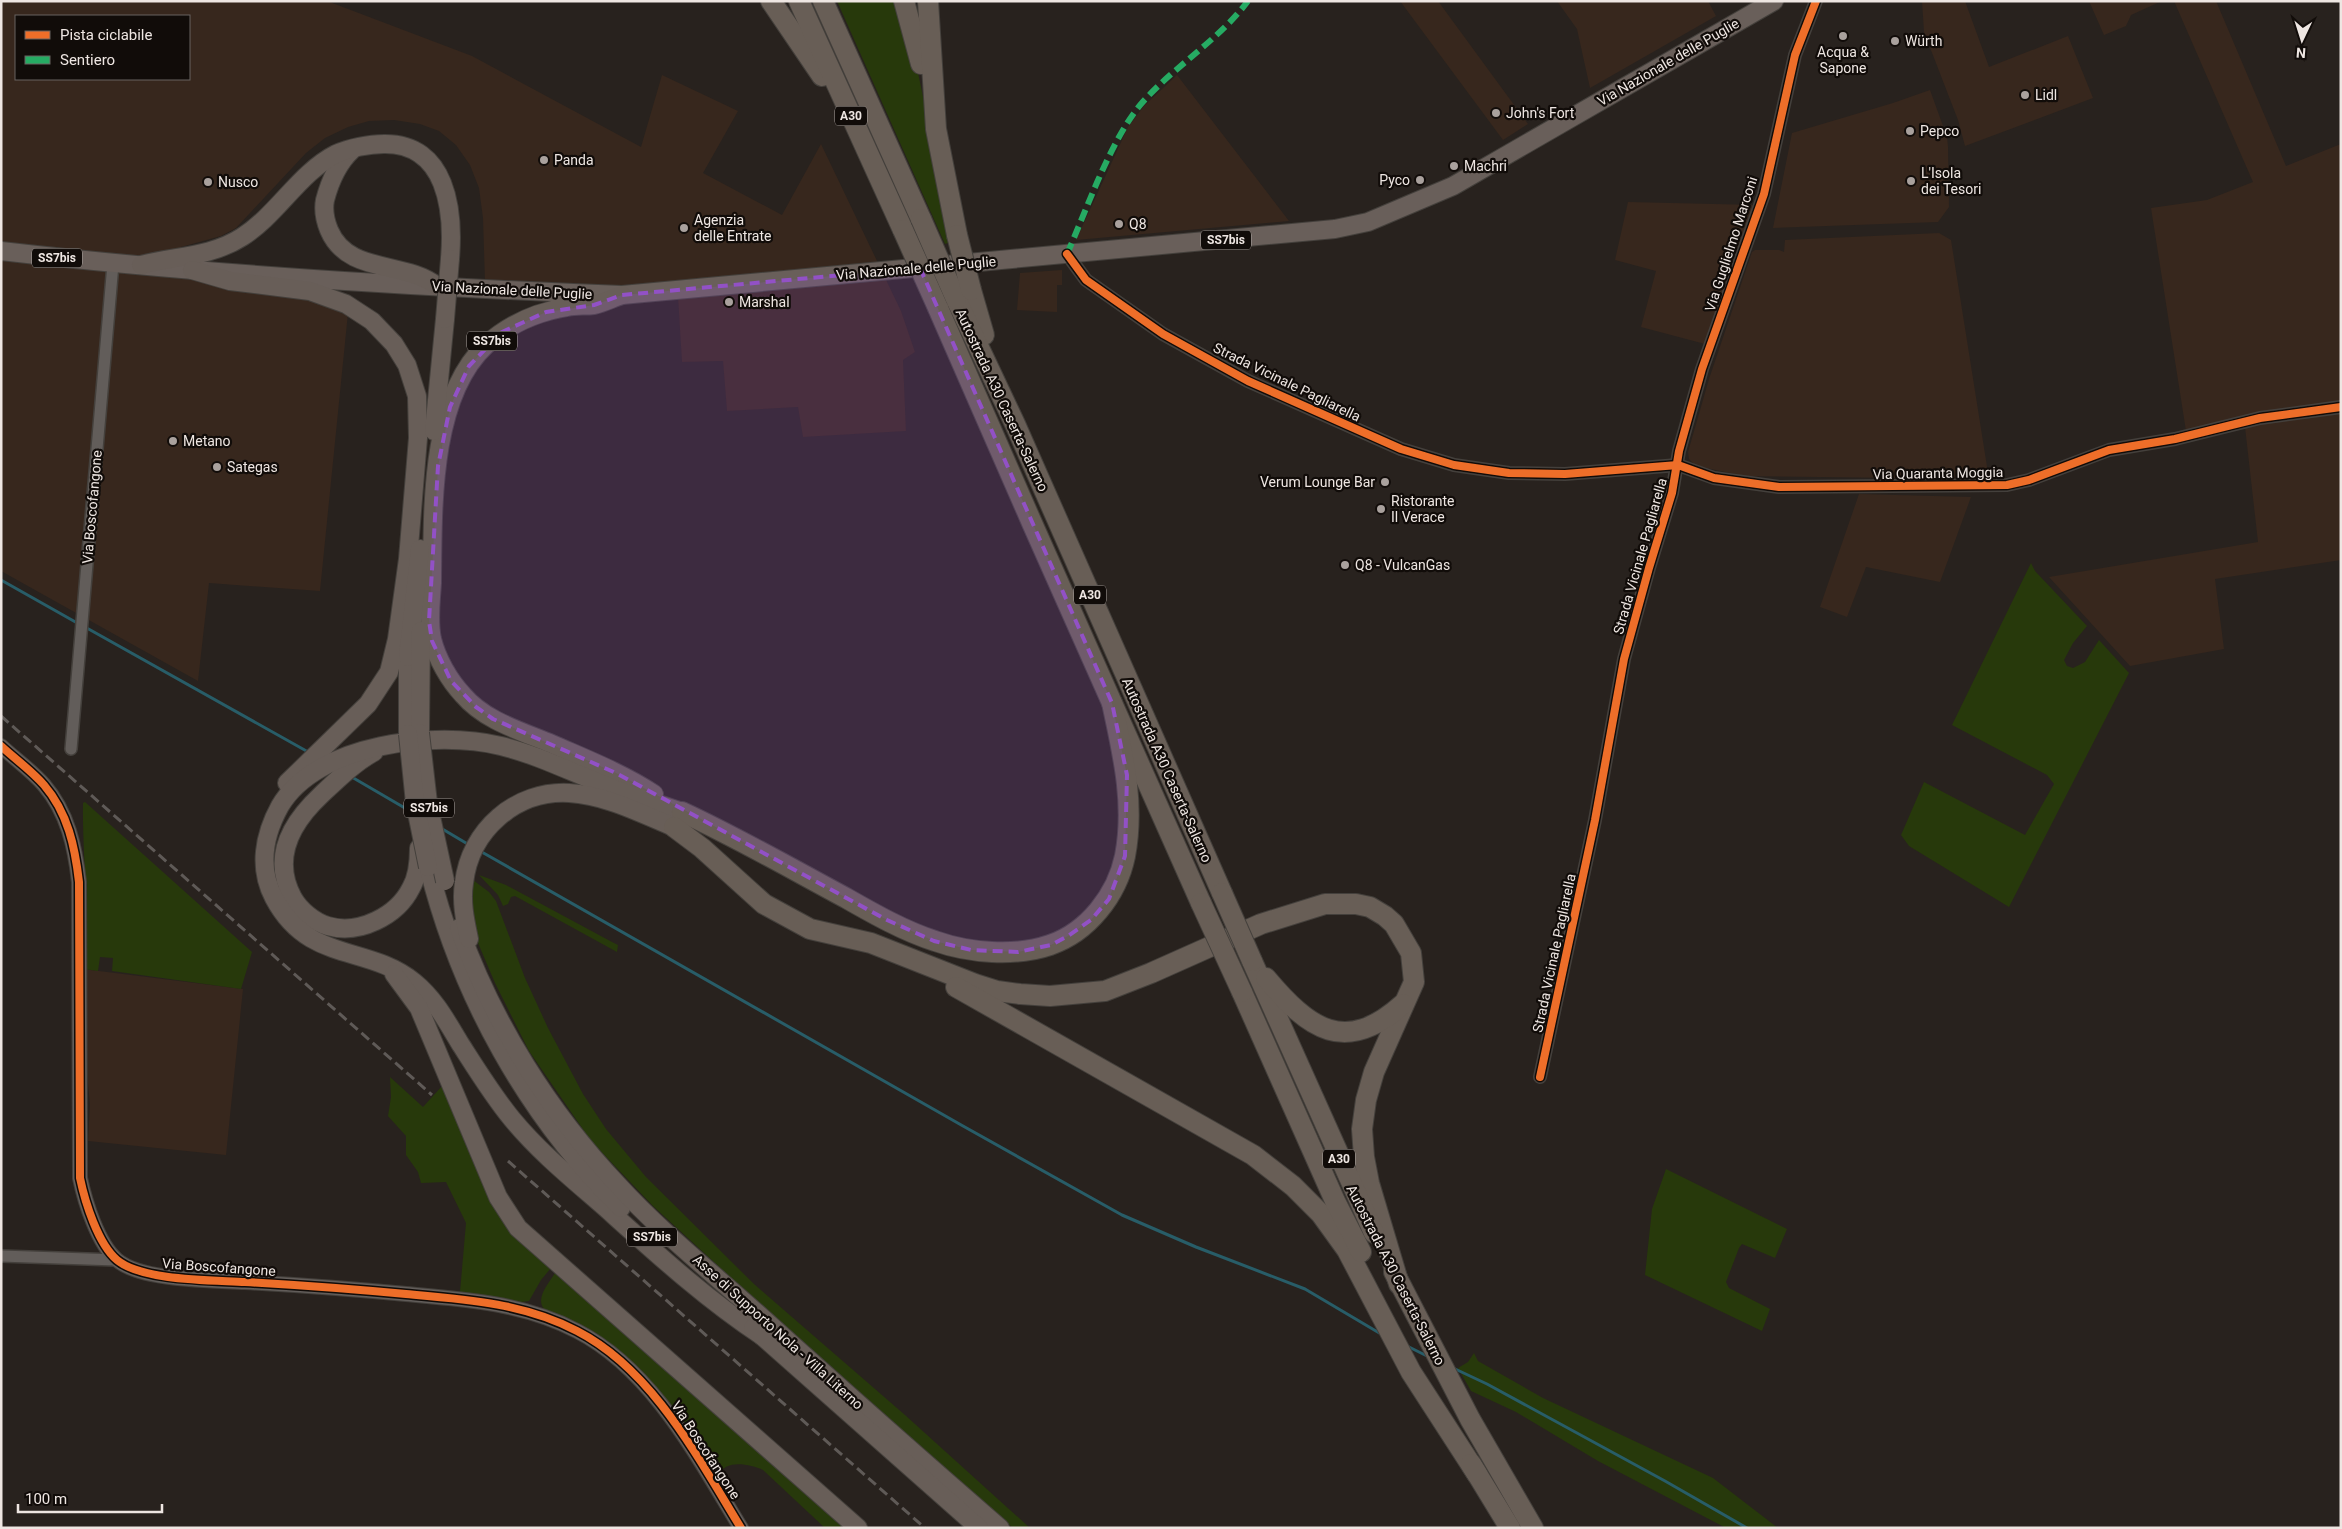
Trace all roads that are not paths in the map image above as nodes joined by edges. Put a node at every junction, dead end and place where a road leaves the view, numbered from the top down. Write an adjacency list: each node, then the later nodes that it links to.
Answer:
1 (771, 1): 8 (highway)
2 (799, 1): 8 (highway, Autostrada A30 Caserta-Salerno / A30)
3 (823, 1): 18 (highway, Autostrada A30 Caserta-Salerno / A30, bridge)
4 (904, 1): 9 (highway)
5 (928, 1): 9 (highway)
6 (1774, 1): 12 (main road, Via Nazionale delle Puglie / SS7bis)
7 (1816, 1): 21 (street, Via Guglielmo Marconi)
8 (855, 124): 18 (highway, Autostrada A30 Caserta-Salerno / A30, bridge)
9 (936, 129): 18 (highway, bridge)
10 (353, 150): 14 (highway, SS7bis); 16 (highway, SS7bis); 20 (highway, SS7bis, bridge)
11 (1, 251): 13 (main road, Via Nazionale delle Puglie / SS7bis)
12 (1067, 254): 17 (main road, Via Nazionale delle Puglie / SS7bis); 21 (street, Strada Vicinale Pagliarella)
13 (113, 264): 14 (main road, Via Nazionale delle Puglie / SS7bis); 29 (street, Via Boscofangone)
14 (140, 265): 15 (main road, Via Nazionale delle Puglie / SS7bis)
15 (192, 270): 16 (main road, Via Nazionale delle Puglie / SS7bis); 23 (highway, SS7bis)
16 (437, 286): 17 (main road, Via Nazionale delle Puglie / SS7bis)
17 (622, 295): 22 (highway, SS7bis)
18 (955, 299): 26 (highway, Autostrada A30 Caserta-Salerno / A30); 36 (highway, Autostrada A30 Caserta-Salerno / A30, bridge)
19 (2341, 407): 21 (street, Via Quaranta Moggia)
20 (436, 421): 22 (highway, SS7bis); 25 (highway, SS7bis)
21 (1678, 465): 41 (street, Strada Vicinale Pagliarella)
22 (438, 466): 24 (highway, SS7bis)
23 (408, 559): 25 (highway, SS7bis); 31 (highway)
24 (430, 559): 27 (highway, Asse di Supporto Nola - Villa Literno / SS7bis); 32 (highway)
25 (408, 657): 27 (highway, Asse di Supporto Nola - Villa Literno / SS7bis)
26 (1112, 703): 34 (highway); 45 (highway, Autostrada A30 Caserta-Salerno / A30, bridge)
27 (410, 737): 30 (highway); 32 (highway); 33 (highway, Asse di Supporto Nola - Villa Literno / SS7bis, bridge); 38 (highway, Asse di Supporto Nola - Villa Literno / SS7bis, bridge)
28 (1, 746): 43 (street)
29 (71, 749)
30 (342, 765): 31 (highway); 33 (highway)
31 (294, 783): 37 (highway)
32 (678, 819): 34 (highway); 35 (highway); 38 (highway)
33 (424, 865): 46 (highway, Asse di Supporto Nola - Villa Literno / SS7bis)
34 (887, 920): 39 (highway)
35 (912, 959): 39 (highway); 45 (highway)
36 (1252, 961): 40 (highway); 44 (highway, Autostrada A30 Caserta-Salerno / A30)
37 (373, 962): 46 (highway); 48 (highway)
38 (478, 974): 50 (highway, Asse di Supporto Nola - Villa Literno / SS7bis)
39 (953, 974): 40 (highway)
40 (1408, 999): 44 (highway)
41 (1540, 1076)
42 (1, 1256): 43 (street)
43 (116, 1260): 47 (street, Via Boscofangone)
44 (1400, 1284): 52 (highway, Autostrada A30 Caserta-Salerno / A30)
45 (1381, 1303): 51 (highway, Autostrada A30 Caserta-Salerno)
46 (762, 1336): 49 (highway, Asse di Supporto Nola - Villa Literno / SS7bis)
47 (741, 1528)
48 (858, 1528)
49 (980, 1528)
50 (1000, 1528)
51 (1510, 1528)
52 (1533, 1528)

